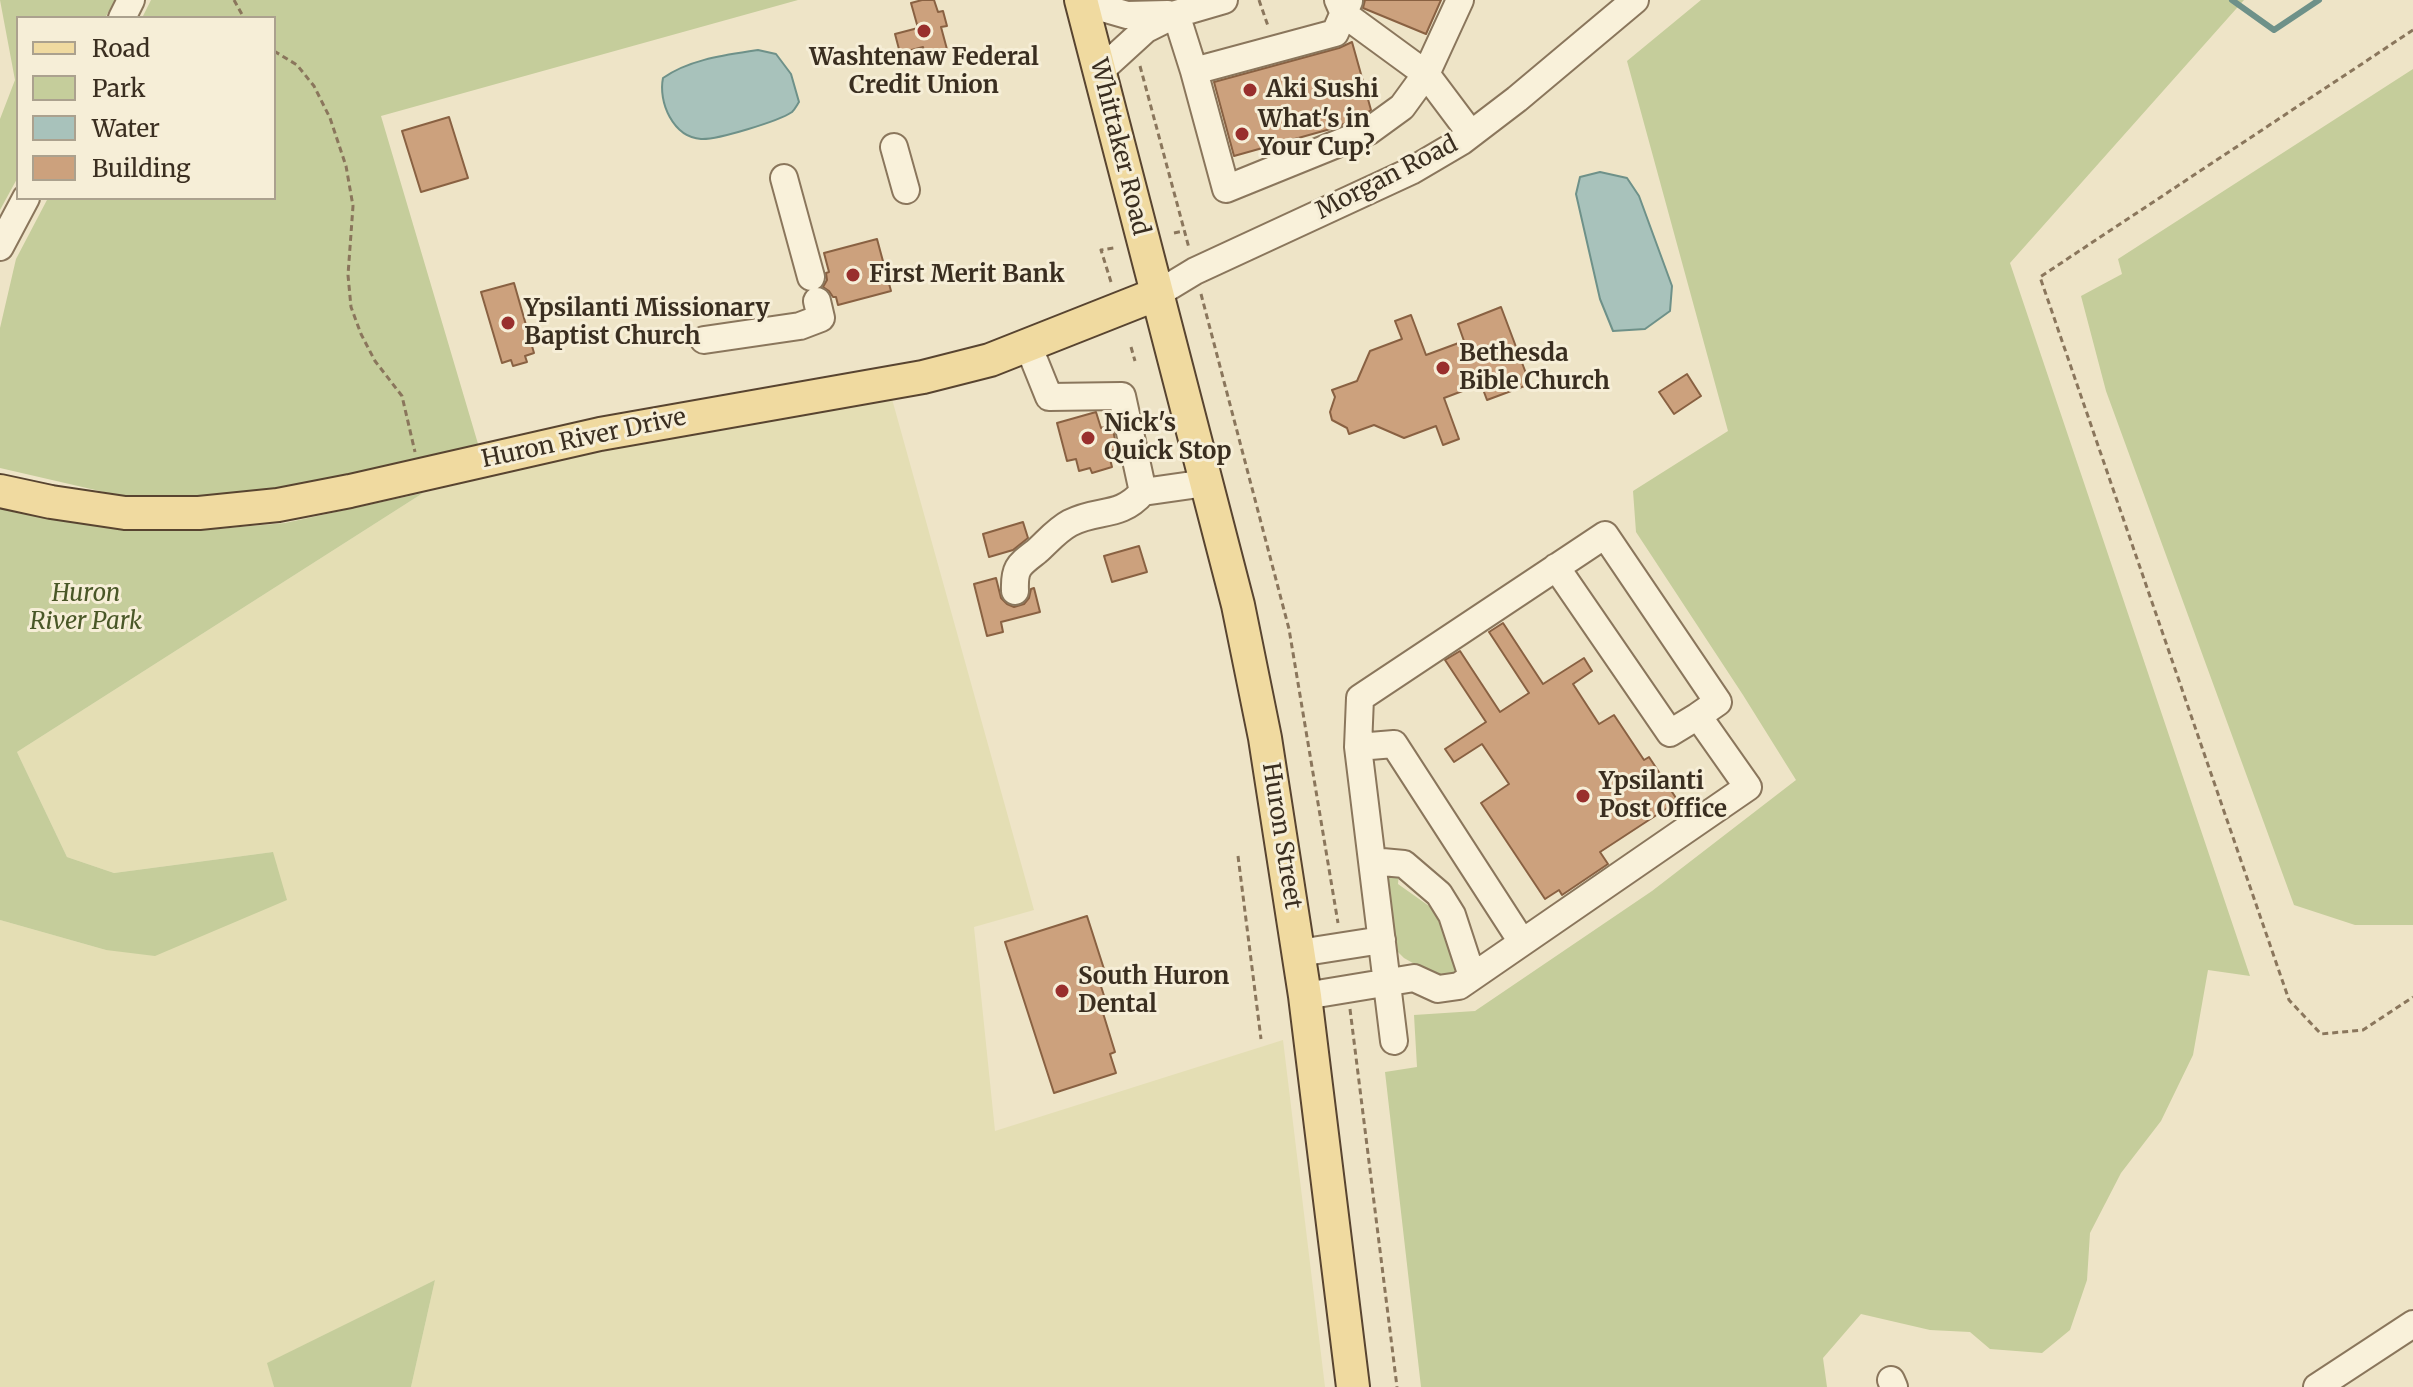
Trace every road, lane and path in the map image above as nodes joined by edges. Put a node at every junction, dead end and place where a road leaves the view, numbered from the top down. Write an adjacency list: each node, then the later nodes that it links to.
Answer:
1 (1224, 0): 6 (street)
2 (1460, 0): 12 (street)
3 (1635, 0): 13 (street, Morgan Road)
4 (1082, 1): 6 (street); 10 (main road, Whittaker Road)
5 (1344, 5): 11 (street); 12 (street)
6 (1176, 14): 10 (street); 11 (street)
7 (2413, 30): 45 (path)
8 (276, 52): 28 (path)
9 (1139, 63): 18 (path)
10 (1100, 71): 23 (main road, Whittaker Road)
11 (1194, 71): 12 (street)
12 (1426, 74): 13 (street)
13 (1471, 134): 23 (street, Morgan Road)
14 (894, 147): 16 (street)
15 (784, 178): 24 (street)
16 (906, 190)
17 (25, 200): 19 (street)
18 (1174, 233)
19 (0, 247)
20 (1114, 248): 21 (path)
21 (1111, 282)
22 (1200, 292): 38 (path)
23 (1157, 294): 25 (main road, Huron River Drive); 29 (main road, Huron Street)
24 (704, 340)
25 (1028, 345): 28 (main road, Huron River Drive); 31 (street)
26 (1131, 347): 27 (path)
27 (1135, 361)
28 (419, 475): 30 (main road, Huron River Drive)
29 (1206, 483): 31 (street); 41 (main road, Huron Street)
30 (0, 491)
31 (1143, 492): 33 (street)
32 (1556, 567): 34 (street); 34 (street); 35 (street)
33 (1015, 591)
34 (1698, 716): 40 (street)
35 (1358, 747): 37 (street); 40 (street)
36 (1238, 856): 47 (path)
37 (1373, 864): 39 (street); 42 (street)
38 (1339, 930)
39 (1382, 940): 41 (street); 43 (street)
40 (1522, 942): 42 (street)
41 (1299, 953): 44 (main road, Huron Street)
42 (1472, 976): 43 (street)
43 (1388, 982): 44 (street); 48 (street)
44 (1305, 996): 50 (main road, Huron Street)
45 (2413, 997)
46 (1349, 1004): 51 (path)
47 (1261, 1039)
48 (1394, 1041)
49 (2413, 1324): 52 (street)
50 (1353, 1387)
51 (1397, 1387)
52 (2317, 1387)

